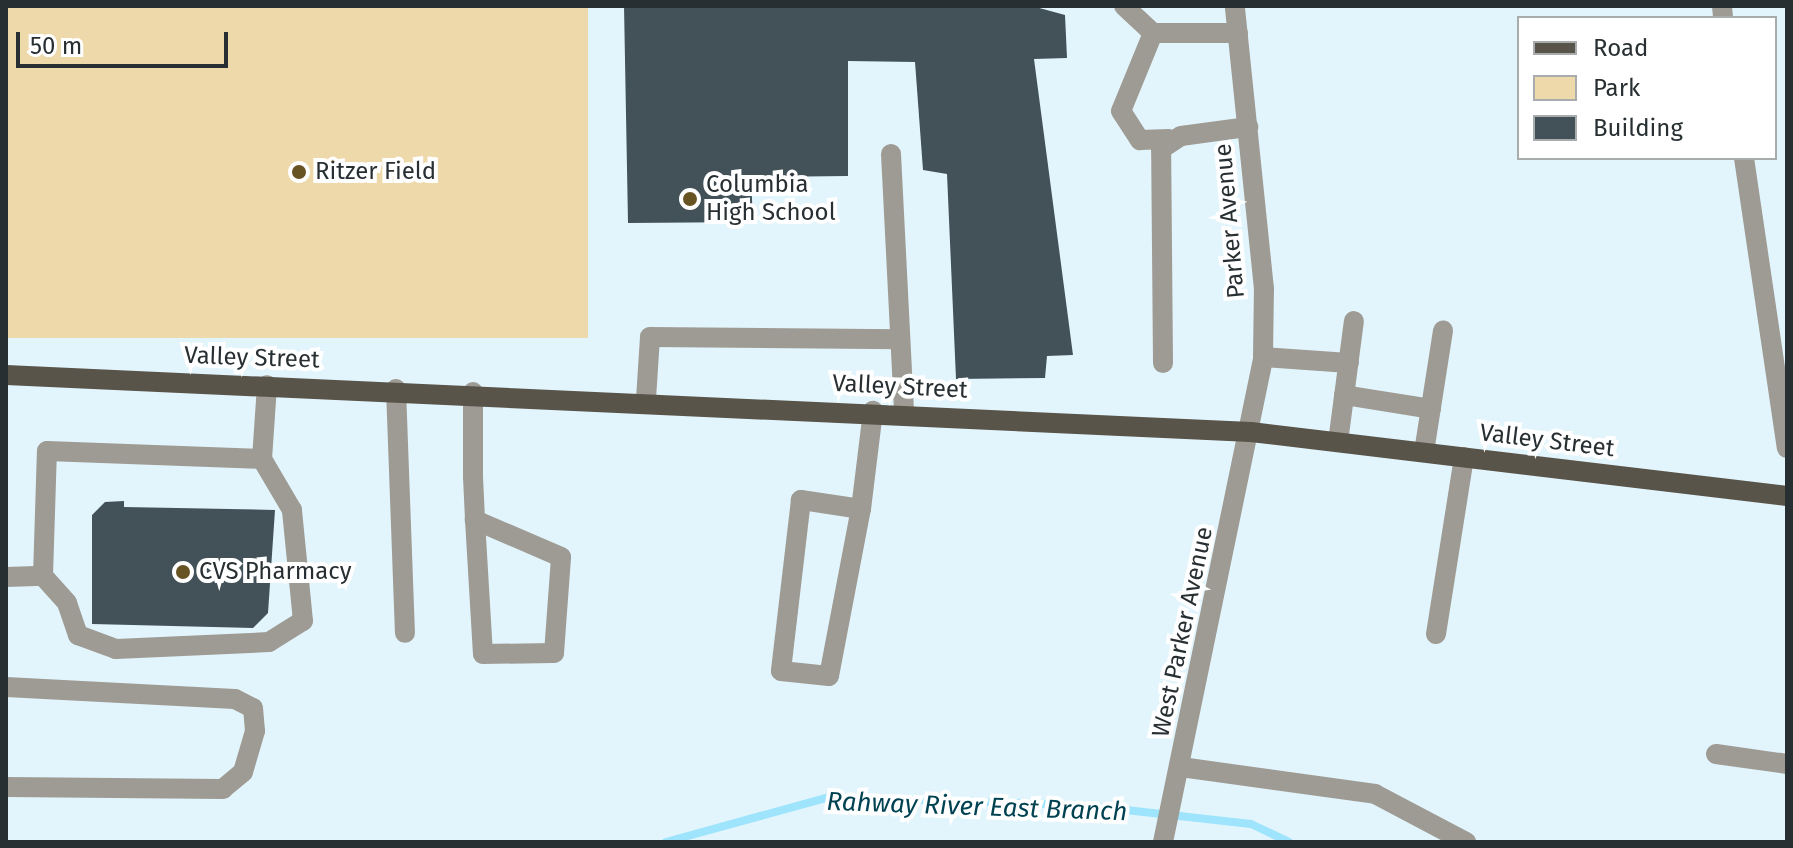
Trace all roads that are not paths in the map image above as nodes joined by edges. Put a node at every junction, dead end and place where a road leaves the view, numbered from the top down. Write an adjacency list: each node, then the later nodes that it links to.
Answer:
1 (1124, 6): 3 (street)
2 (1235, 6): 4 (street, Parker Avenue)
3 (1153, 33): 4 (street); 6 (street)
4 (1238, 33): 5 (street, Parker Avenue)
5 (1248, 127): 6 (street); 12 (street, Parker Avenue)
6 (1169, 139): 13 (street)
7 (891, 154): 11 (street)
8 (1744, 160): 26 (street)
9 (1354, 321): 14 (street)
10 (1443, 330): 21 (street)
11 (900, 339): 20 (street); 23 (street)
12 (1263, 357): 14 (street); 24 (street, Parker Avenue)
13 (1163, 363)
14 (1349, 363): 19 (street)
15 (6, 375): 16 (main road, Valley Street)
16 (267, 385): 17 (main road, Valley Street); 29 (street)
17 (396, 389): 18 (main road, Valley Street); 35 (street)
18 (473, 392): 20 (main road, Valley Street); 32 (street)
19 (1344, 395): 21 (street); 25 (street)
20 (646, 399): 22 (main road, Valley Street)
21 (1431, 409): 27 (street)
22 (873, 411): 23 (main road, Valley Street); 31 (street)
23 (904, 413): 24 (main road, Valley Street)
24 (1251, 432): 25 (main road, Valley Street); 40 (street, West Parker Avenue)
25 (1338, 442): 27 (main road, Valley Street)
26 (1787, 448)
27 (1424, 452): 28 (main road, Valley Street)
28 (1464, 457): 30 (main road, Valley Street); 36 (street)
29 (262, 459): 33 (street); 33 (street)
30 (1787, 496)
31 (861, 509): 31 (street)
32 (475, 520): 32 (street)
33 (43, 576): 34 (street)
34 (6, 577)
35 (405, 633)
36 (1436, 634)
37 (6, 687): 41 (street)
38 (1716, 754): 39 (street)
39 (1787, 764)
40 (1181, 767): 42 (street, West Parker Avenue); 43 (street)
41 (6, 787)
42 (1163, 841)
43 (1466, 842)

